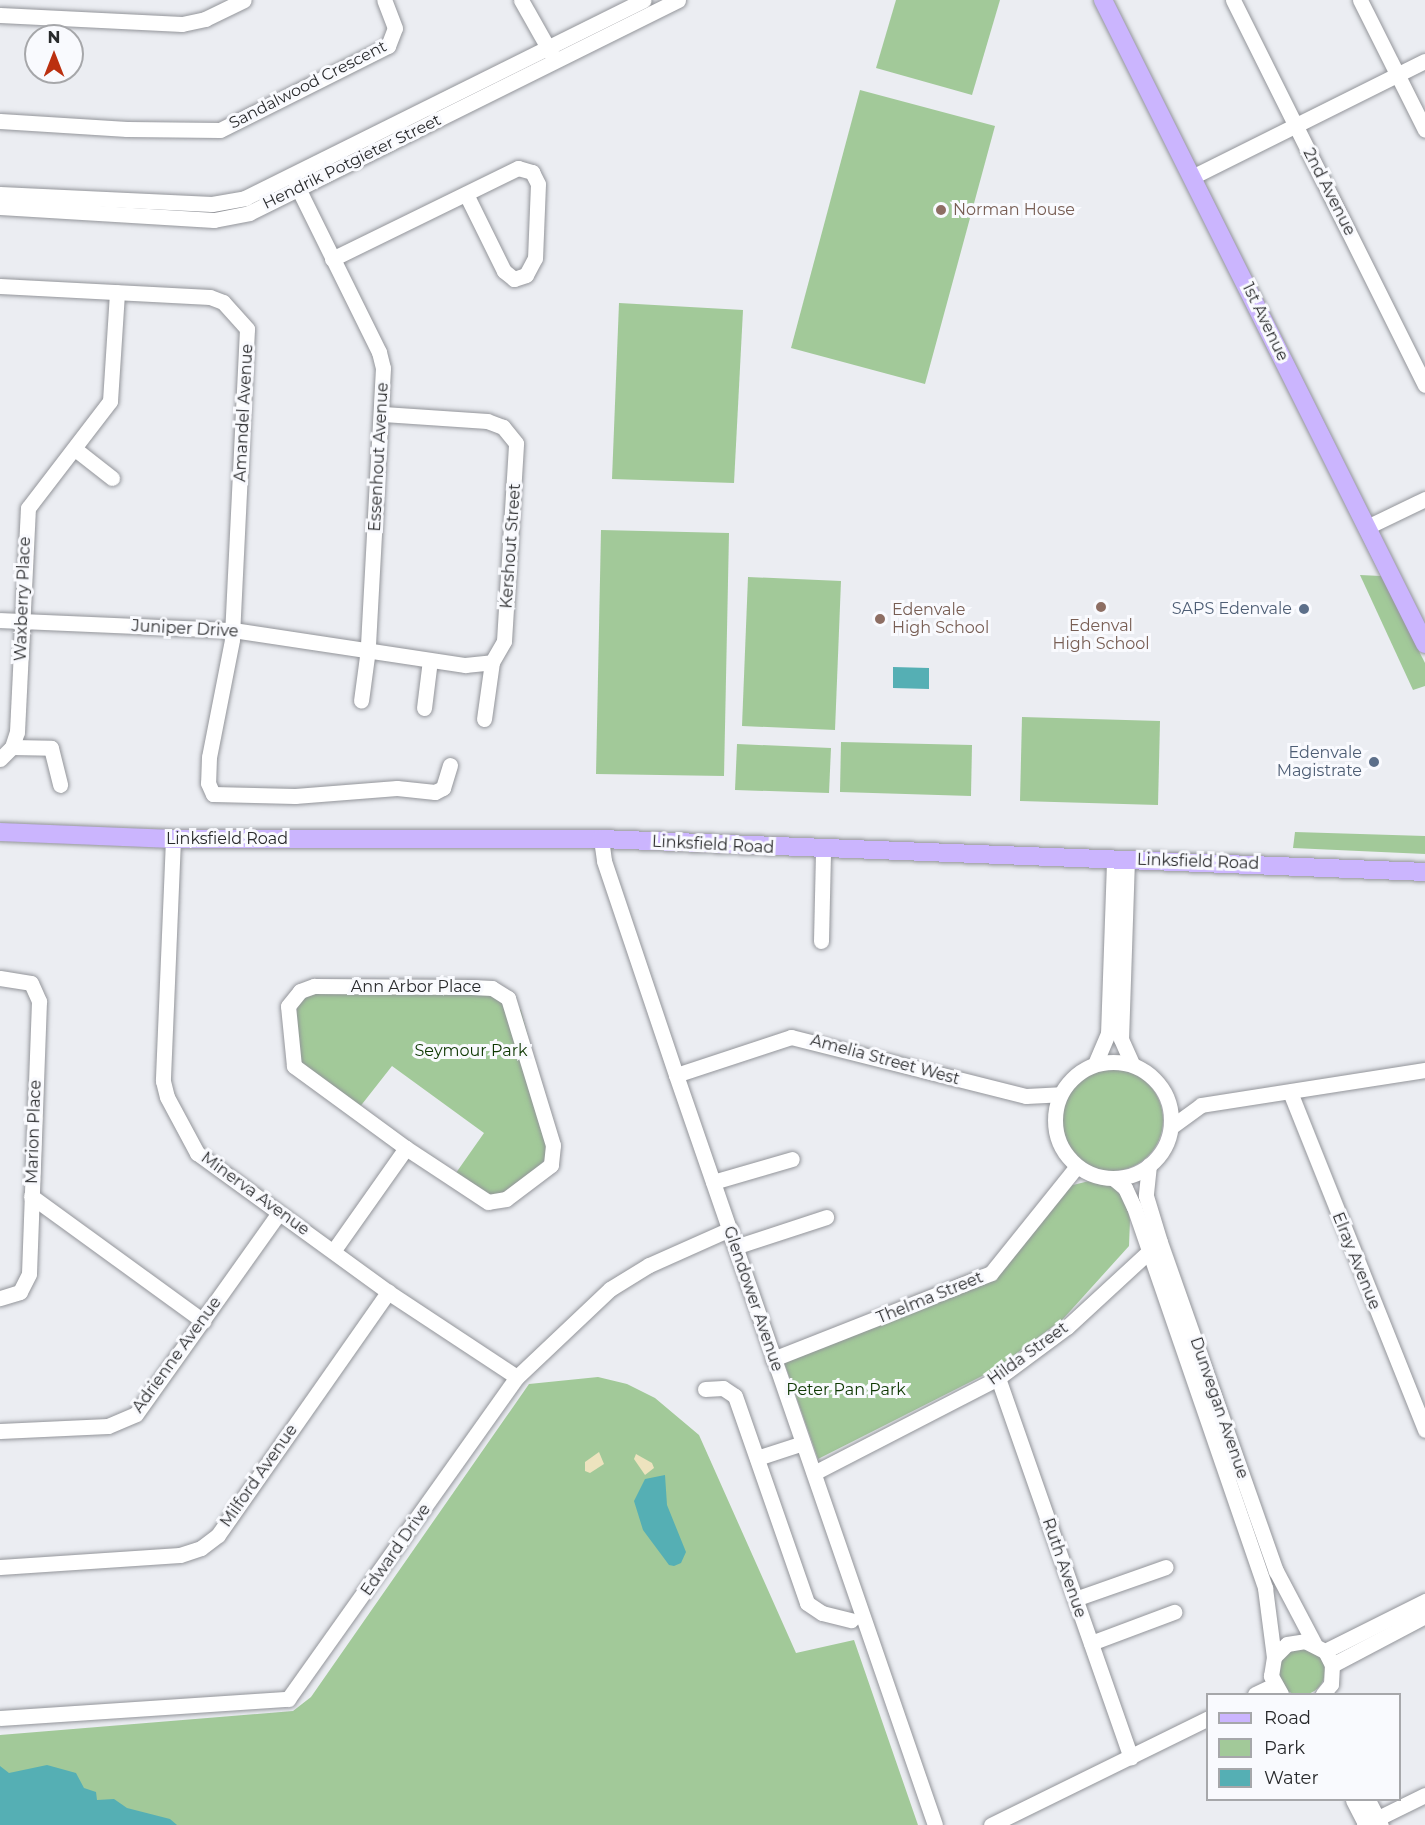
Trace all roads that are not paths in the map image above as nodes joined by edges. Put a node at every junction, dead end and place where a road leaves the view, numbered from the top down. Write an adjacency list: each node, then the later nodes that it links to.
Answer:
1 (244, 0): 9 (street)
2 (384, 0): 16 (street, Sandalwood Crescent)
3 (521, 0): 10 (street)
4 (643, 0): 11 (street, Hendrik Potgieter Street)
5 (678, 0): 12 (street, Hendrik Potgieter Street)
6 (1103, 0): 19 (main road, 1st Avenue)
7 (1233, 0): 17 (street, 2nd Avenue)
8 (1360, 0): 15 (street)
9 (0, 15)
10 (537, 29): 11 (street); 12 (street); 13 (street)
11 (568, 37): 12 (street, Hendrik Potgieter Street)
12 (552, 54): 13 (street, Hendrik Potgieter Street); 20 (street, Hendrik Potgieter Street)
13 (524, 60): 20 (street, Hendrik Potgieter Street)
14 (1425, 61): 15 (street)
15 (1398, 75): 17 (street); 18 (street)
16 (0, 121)
17 (1296, 126): 19 (street); 27 (street, 2nd Avenue)
18 (1425, 130)
19 (1192, 177): 32 (main road, 1st Avenue)
20 (295, 184): 21 (street, Hendrik Potgieter Street); 23 (street, Hendrik Potgieter Street); 24 (street, Essenhout Avenue)
21 (0, 194)
22 (466, 194): 22 (street); 24 (street)
23 (0, 207)
24 (332, 259): 28 (street, Essenhout Avenue)
25 (0, 286): 26 (street, Amandel Avenue)
26 (117, 292): 29 (street, Waxberry Place); 35 (street, Amandel Avenue)
27 (1425, 385)
28 (383, 414): 37 (street, Essenhout Avenue); 39 (street, Kershout Street)
29 (75, 449): 30 (street); 34 (street, Waxberry Place)
30 (112, 478)
31 (1425, 499): 32 (street)
32 (1367, 527): 36 (main road, 1st Avenue)
33 (0, 620): 34 (street, Juniper Drive)
34 (22, 621): 35 (street, Juniper Drive); 43 (street, Waxberry Place)
35 (233, 630): 37 (street, Juniper Drive); 45 (street, Amandel Avenue)
36 (1425, 644)
37 (368, 649): 38 (street); 40 (street, Essenhout Avenue)
38 (430, 660): 39 (street); 41 (street)
39 (492, 662): 42 (street, Kershout Street)
40 (361, 701)
41 (424, 708)
42 (484, 718)
43 (12, 747): 44 (street); 46 (street)
44 (0, 759)
45 (450, 765)
46 (60, 785)
47 (0, 832): 48 (main road, Linksfield Road)
48 (173, 839): 49 (main road, Linksfield Road); 74 (street, Minerva Avenue)
49 (601, 839): 50 (main road, Linksfield Road); 59 (street, Glendower Avenue)
50 (823, 850): 51 (main road, Linksfield Road); 53 (street)
51 (1120, 859): 52 (main road, Linksfield Road); 54 (street)
52 (1425, 872)
53 (821, 940)
54 (1118, 963): 56 (street); 57 (street)
55 (0, 978): 73 (street, Marion Place)
56 (1095, 1064): 57 (street); 61 (street)
57 (1132, 1064): 63 (street)
58 (1425, 1070): 60 (street)
59 (676, 1075): 62 (street, Amelia Street West); 72 (street, Glendower Avenue)
60 (1290, 1092): 64 (street); 87 (street, Elray Avenue)
61 (1060, 1094): 62 (street, Amelia Street West); 65 (street)
62 (1026, 1096): 65 (street, Amelia Street West)
63 (1167, 1097): 64 (street); 66 (street)
64 (1201, 1105): 66 (street)
65 (1054, 1120): 69 (street)
66 (1171, 1127): 70 (street)
67 (406, 1148): 67 (street, Ann Arbor Place); 79 (street)
68 (792, 1159): 72 (street)
69 (1077, 1166): 71 (street); 83 (street, Thelma Street)
70 (1149, 1166): 71 (street); 77 (street, Dunvegan Avenue)
71 (1113, 1178): 77 (street, Dunvegan Avenue)
72 (713, 1182): 76 (street, Glendower Avenue)
73 (32, 1196): 81 (street, Marion Place); 82 (street)
74 (278, 1214): 79 (street, Minerva Avenue); 82 (street, Adrienne Avenue)
75 (826, 1217): 78 (street)
76 (729, 1229): 78 (street, Glendower Avenue); 84 (street, Edward Drive)
77 (1155, 1246): 85 (street, Hilda Street); 92 (street, Dunvegan Avenue)
78 (735, 1247): 83 (street, Glendower Avenue)
79 (334, 1250): 80 (street, Minerva Avenue)
80 (388, 1292): 84 (street, Minerva Avenue); 93 (street, Milford Avenue)
81 (0, 1298)
82 (203, 1321): 88 (street, Adrienne Avenue)
83 (774, 1359): 89 (street, Glendower Avenue)
84 (517, 1377): 108 (street, Edward Drive)
85 (998, 1378): 91 (street, Hilda Street); 97 (street, Ruth Avenue)
86 (705, 1389): 90 (street)
87 (1425, 1430)
88 (0, 1431)
89 (803, 1443): 90 (street); 91 (street, Glendower Avenue)
90 (757, 1458): 101 (street)
91 (814, 1473): 115 (street, Glendower Avenue)
92 (1250, 1519): 95 (street, Dunvegan Avenue); 96 (street, Dunvegan Avenue)
93 (0, 1567)
94 (1166, 1567): 97 (street)
95 (1281, 1585): 96 (street); 103 (street, Dunvegan Avenue)
96 (1265, 1588): 104 (street, Dunvegan Avenue)
97 (1076, 1599): 102 (street, Ruth Avenue)
98 (1425, 1600): 103 (street)
99 (1174, 1612): 102 (street)
100 (1425, 1616): 105 (street)
101 (850, 1620)
102 (1091, 1643): 110 (street, Ruth Avenue)
103 (1319, 1647): 104 (street); 105 (street, Dunvegan Avenue)
104 (1274, 1657): 106 (street, Dunvegan Avenue)
105 (1332, 1665): 107 (street)
106 (1277, 1690)
107 (1329, 1691)
108 (0, 1718)
109 (1206, 1719): 110 (street)
110 (1131, 1757): 116 (street)
111 (1425, 1795): 114 (street)
112 (1354, 1801): 114 (street)
113 (1368, 1801): 114 (street)
114 (1371, 1824)
115 (935, 1825)
116 (991, 1825)

